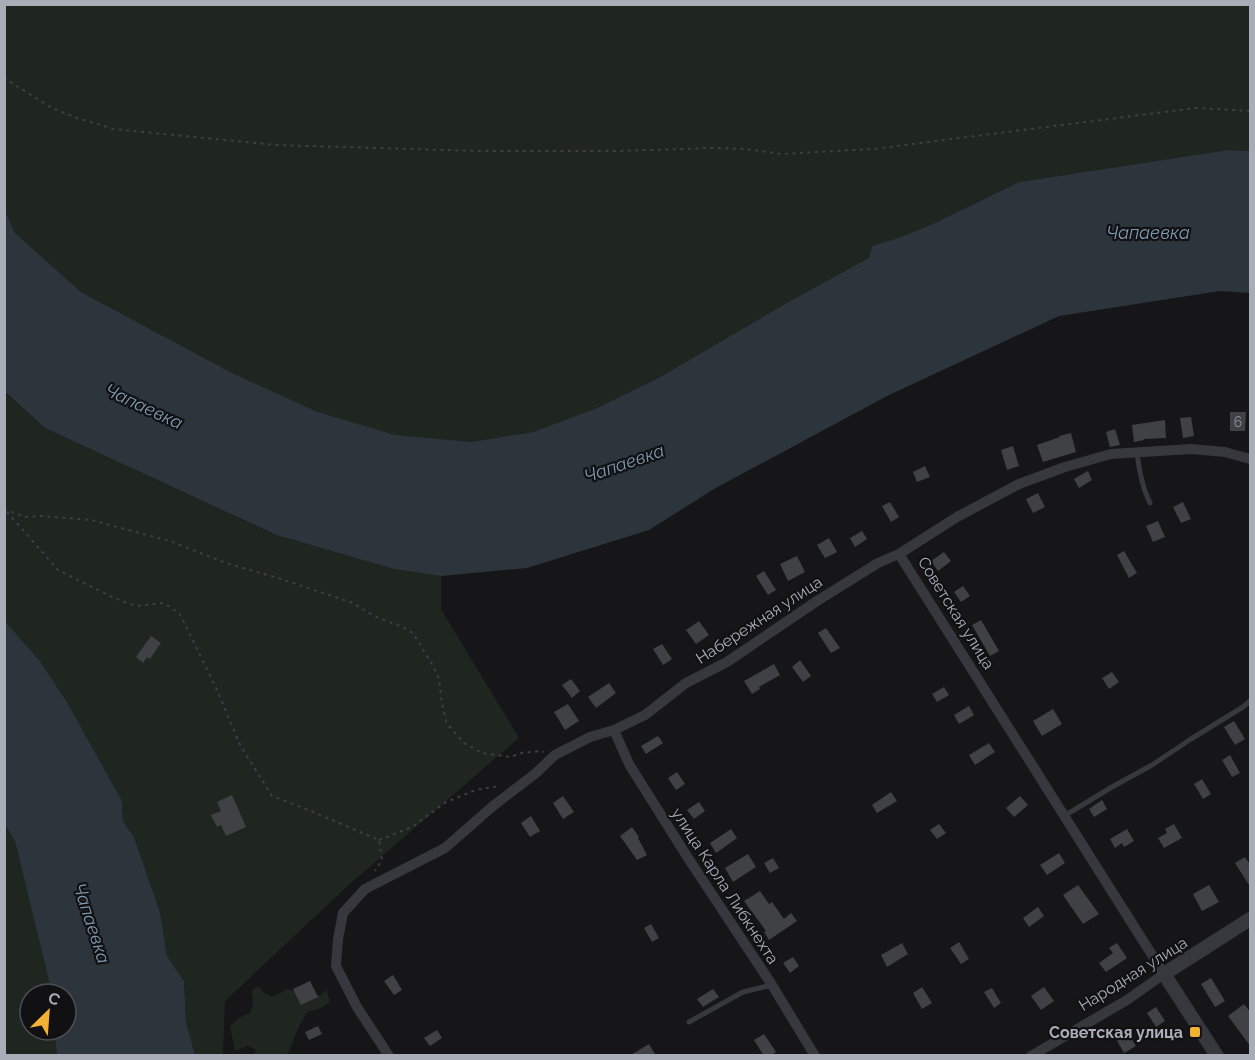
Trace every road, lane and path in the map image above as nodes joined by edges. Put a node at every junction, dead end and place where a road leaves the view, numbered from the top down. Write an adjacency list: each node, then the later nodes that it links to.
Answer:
1 (4, 77): 2 (path)
2 (1251, 111)
3 (1137, 452): 4 (street, Набережная улица); 5 (lane); 7 (street, Набережная улица)
4 (1251, 459)
5 (1150, 503)
6 (5, 510): 10 (path); 13 (path)
7 (899, 554): 9 (street, Набережная улица); 12 (street, Советская улица)
8 (1251, 701): 12 (lane)
9 (614, 730): 10 (street, Набережная улица); 17 (street, улица Карла Либкнехта)
10 (555, 755): 11 (street, Набережная улица)
11 (524, 782): 13 (path); 14 (street, Набережная улица)
12 (1065, 816): 16 (street, Советская улица)
13 (378, 840): 14 (path)
14 (365, 889): 19 (street, Набережная улица)
15 (1251, 919): 16 (street, Народная улица)
16 (1164, 974): 21 (street, Народная улица); 22 (street, Советская улица)
17 (772, 986): 18 (lane); 20 (street, улица Карла Либкнехта)
18 (690, 1022)
19 (389, 1056)
20 (814, 1056)
21 (1031, 1056)
22 (1217, 1056)

